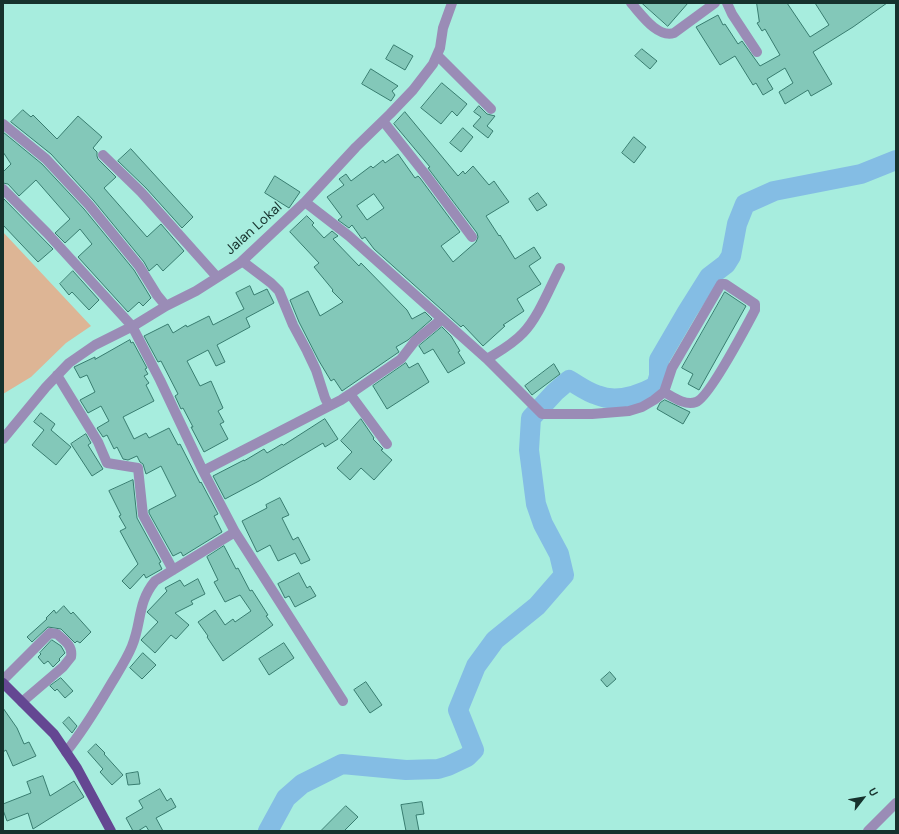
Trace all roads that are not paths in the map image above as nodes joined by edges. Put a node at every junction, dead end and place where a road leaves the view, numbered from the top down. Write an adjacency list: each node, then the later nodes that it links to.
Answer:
1 (452, 3): 6 (street, Jalan Lokal)
2 (631, 3): 3 (street)
3 (715, 3)
4 (727, 3): 5 (street)
5 (757, 52)
6 (437, 55): 7 (street); 8 (street, Jalan Lokal)
7 (491, 108)
8 (383, 121): 12 (street, Jalan Lokal); 13 (street)
9 (3, 124): 17 (street)
10 (102, 155): 16 (street)
11 (3, 189): 19 (street)
12 (305, 202): 14 (street, Jalan Lokal); 18 (street)
13 (472, 237)
14 (242, 261): 16 (street, Jalan Lokal); 24 (street)
15 (560, 268): 20 (street)
16 (218, 277): 17 (street, Jalan Lokal)
17 (166, 306): 19 (street, Jalan Lokal)
18 (442, 319): 20 (street); 23 (street)
19 (132, 326): 21 (street, Jalan Lokal); 27 (street)
20 (487, 359): 22 (street)
21 (57, 375): 25 (street, Jalan Lokal); 29 (street)
22 (664, 392): 22 (street)
23 (350, 394): 24 (street); 26 (street)
24 (329, 406): 27 (street)
25 (3, 439)
26 (387, 444)
27 (203, 471): 28 (street)
28 (235, 532): 29 (street); 32 (street)
29 (173, 570): 34 (street)
30 (3, 680): 33 (street)
31 (3, 683): 33 (main road)
32 (343, 701)
33 (22, 702): 34 (main road)
34 (66, 752): 36 (main road)
35 (896, 802): 37 (street)
36 (111, 831)
37 (868, 831)

